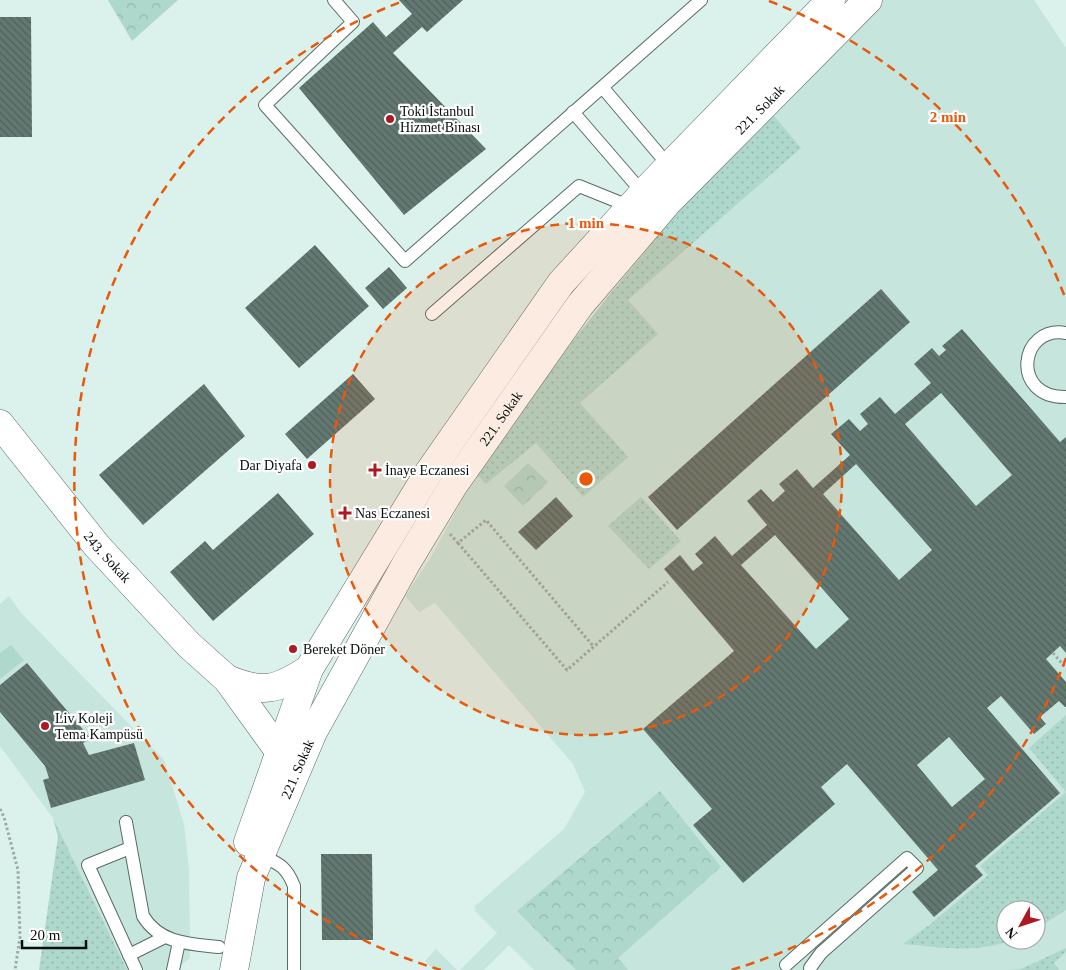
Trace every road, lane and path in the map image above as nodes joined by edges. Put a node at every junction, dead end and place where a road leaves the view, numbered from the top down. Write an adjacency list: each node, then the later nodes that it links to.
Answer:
1 (334, 0): 6 (lane)
2 (701, 0): 5 (lane)
3 (831, 0): 7 (street, 221. Sokak)
4 (868, 0): 13 (street, 221. Sokak)
5 (603, 88): 6 (lane); 7 (lane)
6 (574, 112): 8 (lane)
7 (669, 166): 8 (street, 221. Sokak)
8 (637, 200): 9 (lane); 18 (street, 221. Sokak)
9 (432, 314)
10 (1066, 333): 11 (lane)
11 (1066, 398)
12 (0, 424): 20 (street, 243. Sokak)
13 (435, 516): 14 (path); 25 (street, 221. Sokak)
14 (458, 543): 16 (path); 16 (path)
15 (668, 582): 16 (path)
16 (594, 647)
17 (1053, 653): 19 (path)
18 (309, 668): 20 (street, 243. Sokak); 21 (street, 221. Sokak)
19 (1066, 668)
20 (227, 679): 21 (street, 243. Sokak)
21 (279, 751): 29 (street, 221. Sokak)
22 (0, 808): 32 (path)
23 (126, 822): 24 (lane)
24 (130, 848): 26 (lane); 28 (lane)
25 (261, 855): 35 (street, 221. Sokak); 36 (lane)
26 (165, 937): 27 (lane); 28 (lane)
27 (179, 942): 29 (lane); 34 (lane)
28 (129, 955): 33 (lane)
29 (217, 958)
30 (786, 965): 31 (lane)
31 (810, 968)
32 (15, 970)
33 (136, 970)
34 (173, 970)
35 (234, 970)
36 (294, 970)

